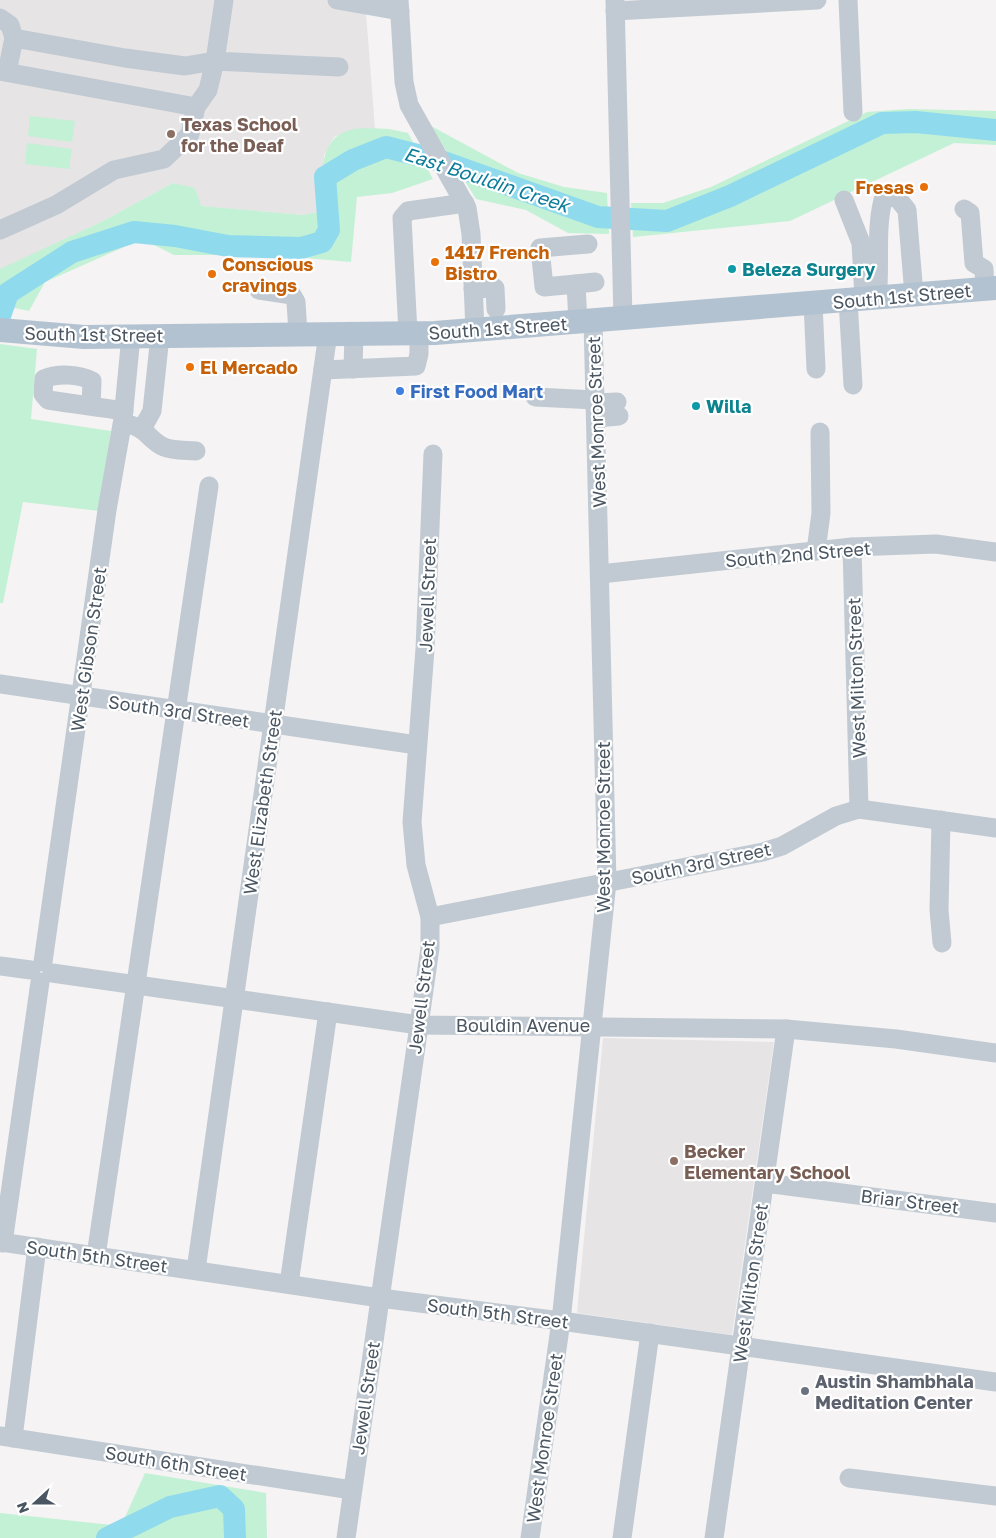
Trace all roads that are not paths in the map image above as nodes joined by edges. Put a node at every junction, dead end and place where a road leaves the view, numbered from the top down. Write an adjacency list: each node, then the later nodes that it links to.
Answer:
1 (224, 0): 9 (street)
2 (337, 0): 5 (street)
3 (817, 0): 6 (street)
4 (848, 0): 13 (street)
5 (399, 6): 15 (street)
6 (615, 6): 28 (street, West Monroe Street)
7 (0, 18): 8 (street)
8 (14, 38): 9 (street); 11 (street)
9 (215, 62): 10 (street); 12 (street)
10 (338, 67)
11 (4, 71): 12 (street)
12 (196, 107): 17 (street)
13 (854, 112)
14 (844, 200): 25 (street)
15 (465, 203): 21 (street); 35 (street)
16 (964, 209): 22 (street)
17 (0, 230)
18 (588, 244): 20 (street)
19 (595, 282): 20 (street)
20 (576, 284): 29 (street, West Monroe Street)
21 (473, 289): 27 (street); 30 (street)
22 (991, 289): 24 (main road, South 1st Street)
23 (259, 290): 32 (street)
24 (914, 295): 25 (main road, South 1st Street); 25 (street)
25 (863, 299): 26 (main road, South 1st Street); 41 (street)
26 (813, 303): 28 (main road, South 1st Street); 39 (street)
27 (496, 309)
28 (623, 318): 29 (main road, South 1st Street)
29 (586, 321): 30 (main road, South 1st Street); 44 (street, West Monroe Street)
30 (474, 331): 35 (main road, South 1st Street)
31 (8, 332): 36 (main road, South 1st Street)
32 (298, 333): 33 (main road, South 1st Street); 37 (main road, South 1st Street)
33 (328, 333): 34 (main road, South 1st Street); 40 (street, West Elizabeth Street)
34 (354, 333): 35 (main road, South 1st Street); 38 (street)
35 (414, 333): 38 (street)
36 (132, 336): 37 (main road, South 1st Street); 46 (street, West Gibson Street)
37 (160, 336): 47 (street)
38 (353, 369): 40 (street)
39 (816, 369)
40 (323, 370): 59 (street, West Elizabeth Street)
41 (852, 385)
42 (535, 397): 44 (street)
43 (92, 406): 46 (street)
44 (595, 407): 45 (street); 55 (street, West Monroe Street)
45 (618, 409)
46 (123, 417): 47 (street); 57 (street, West Gibson Street)
47 (142, 428): 49 (street)
48 (820, 432): 53 (street)
49 (196, 451)
50 (433, 454): 60 (street, Jewell Street)
51 (209, 486): 58 (street)
52 (852, 548): 53 (street, South 2nd Street); 54 (street, South 2nd Street); 61 (street, West Milton Street)
53 (816, 551): 55 (street, South 2nd Street)
54 (996, 552)
55 (600, 574): 64 (street, West Monroe Street)
56 (0, 684): 57 (street, South 3rd Street)
57 (82, 697): 58 (street, South 3rd Street); 68 (street, West Gibson Street)
58 (177, 712): 59 (street, South 3rd Street); 69 (street)
59 (273, 725): 60 (street, South 3rd Street); 70 (street, West Elizabeth Street)
60 (417, 745): 65 (street, Jewell Street)
61 (860, 809): 62 (street, South 3rd Street); 64 (street, South 3rd Street)
62 (941, 820): 63 (street, South 3rd Street); 66 (street)
63 (996, 828)
64 (607, 882): 65 (street, South 3rd Street); 73 (street, West Monroe Street)
65 (430, 917): 72 (street, Jewell Street)
66 (942, 943)
67 (0, 966): 68 (street, Bouldin Avenue)
68 (42, 972): 69 (street, Bouldin Avenue); 78 (street, West Gibson Street)
69 (138, 984): 70 (street, Bouldin Avenue); 80 (street)
70 (234, 998): 71 (street, Bouldin Avenue); 81 (street, West Elizabeth Street)
71 (328, 1012): 72 (street, Bouldin Avenue); 82 (street)
72 (419, 1025): 73 (street, Bouldin Avenue); 83 (street, Jewell Street)
73 (593, 1025): 74 (street, Bouldin Avenue); 84 (street, West Monroe Street)
74 (786, 1029): 75 (street, Bouldin Avenue); 76 (street, West Milton Street)
75 (996, 1053)
76 (765, 1182): 77 (street, Briar Street); 86 (street, West Milton Street)
77 (996, 1213)
78 (2, 1243): 79 (street, South 5th Street)
79 (37, 1247): 80 (street, South 5th Street); 88 (street)
80 (96, 1256): 81 (street, South 5th Street)
81 (196, 1270): 82 (street, South 5th Street)
82 (289, 1284): 83 (street, South 5th Street)
83 (380, 1298): 84 (street, South 5th Street); 90 (street, Jewell Street)
84 (561, 1321): 85 (street, South 5th Street); 93 (street, West Monroe Street)
85 (650, 1333): 86 (street, South 5th Street); 94 (street)
86 (741, 1348): 87 (street, South 5th Street); 95 (street, West Milton Street)
87 (996, 1382)
88 (6, 1437): 90 (street, South 6th Street)
89 (849, 1478): 91 (street)
90 (352, 1490): 92 (street, Jewell Street)
91 (996, 1496)
92 (346, 1538)
93 (530, 1538)
94 (622, 1538)
95 (714, 1538)

